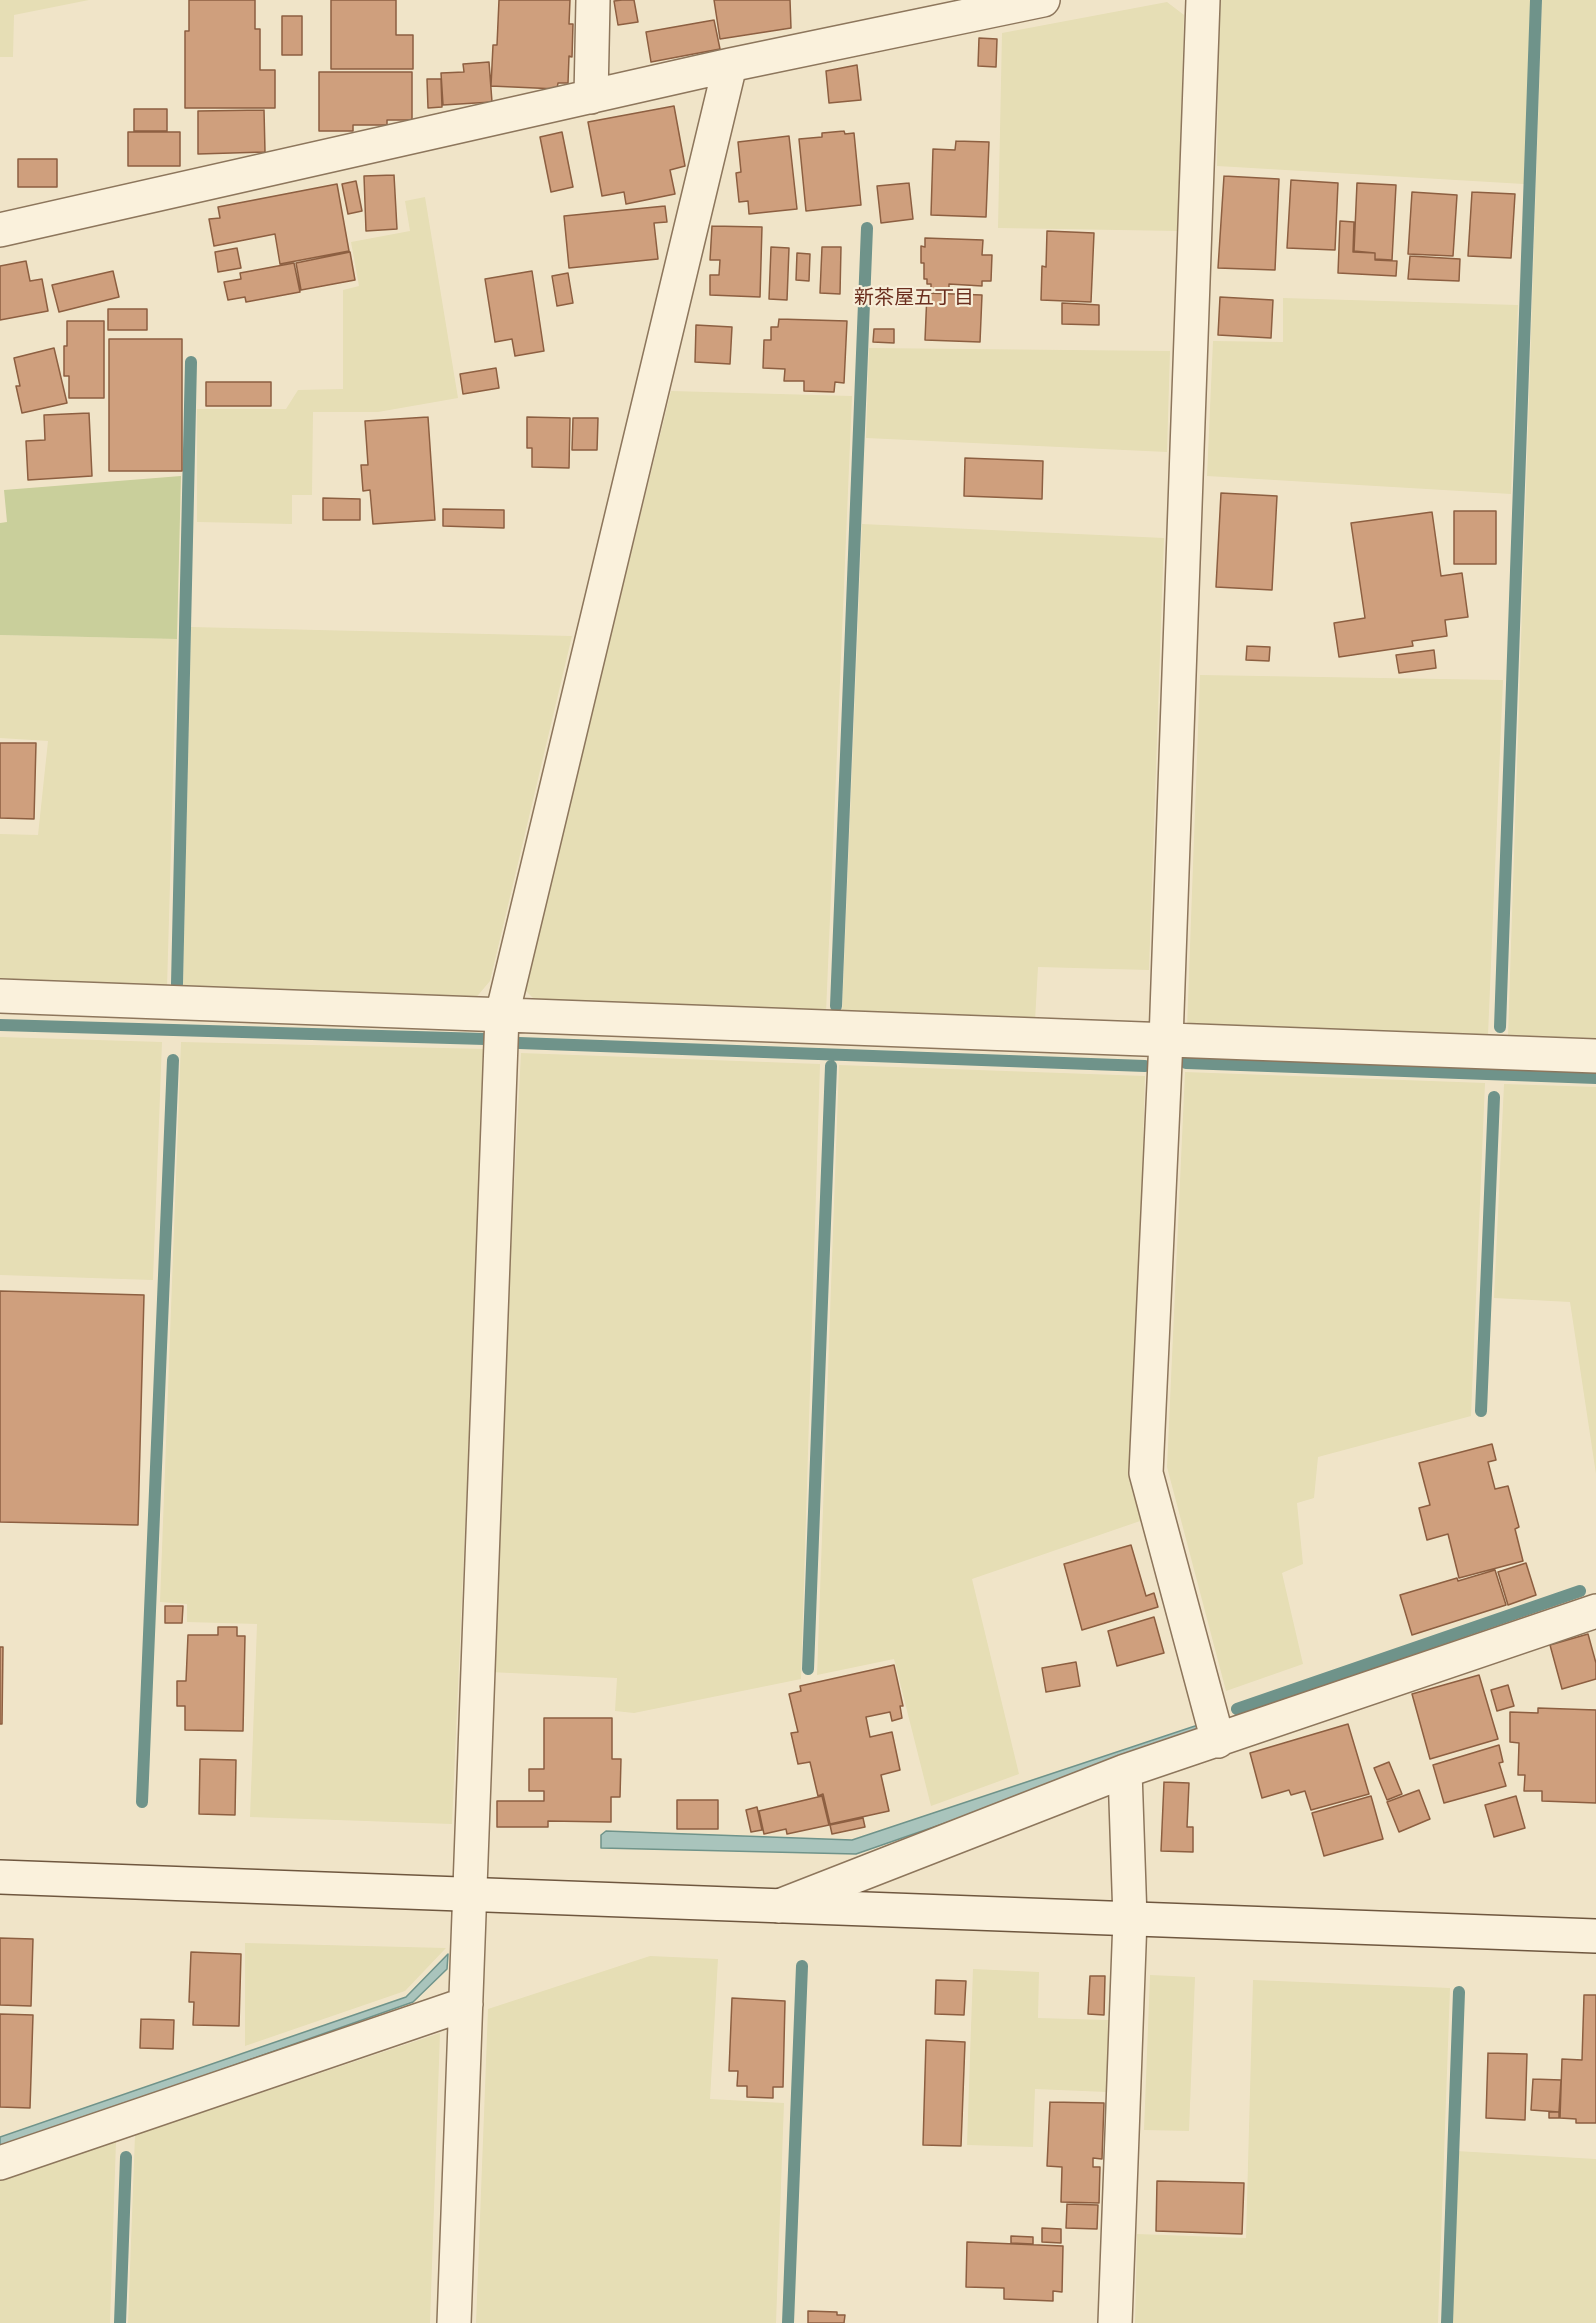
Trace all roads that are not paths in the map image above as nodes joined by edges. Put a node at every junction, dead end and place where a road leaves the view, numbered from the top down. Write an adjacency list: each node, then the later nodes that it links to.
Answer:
1 (593, 0): 5 (street)
2 (1043, 0): 4 (street)
3 (1203, 0): 9 (street)
4 (730, 65): 5 (street); 8 (street)
5 (591, 98): 6 (street)
6 (0, 230)
7 (0, 996): 8 (street)
8 (502, 1015): 9 (street); 15 (street)
9 (1166, 1040): 10 (street); 12 (street)
10 (1596, 1056)
11 (1596, 1611): 12 (street)
12 (1218, 1740): 13 (street)
13 (1125, 1772): 16 (street); 17 (street)
14 (0, 1877): 15 (street)
15 (470, 1894): 16 (street); 19 (street)
16 (779, 1906): 17 (street)
17 (1130, 1919): 18 (street); 22 (street)
18 (1596, 1936)
19 (466, 2004): 20 (street); 21 (street)
20 (0, 2163)
21 (454, 2323)
22 (1115, 2323)

